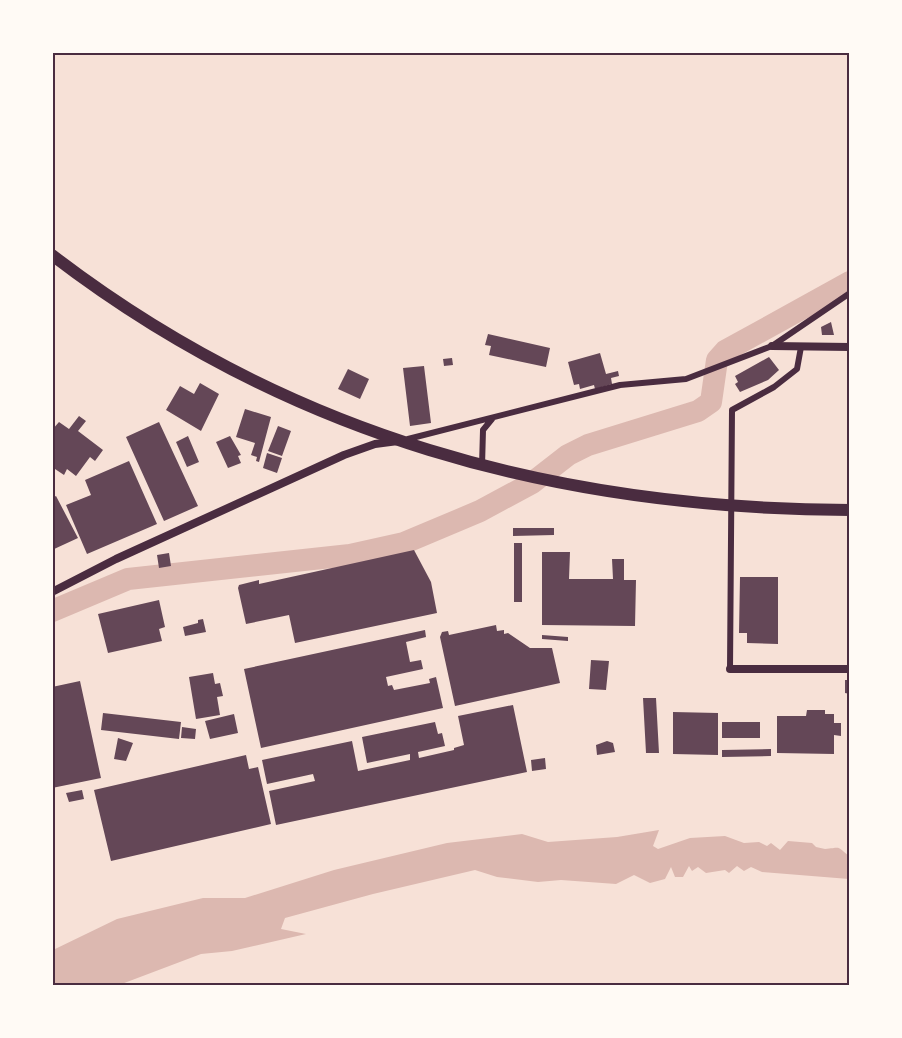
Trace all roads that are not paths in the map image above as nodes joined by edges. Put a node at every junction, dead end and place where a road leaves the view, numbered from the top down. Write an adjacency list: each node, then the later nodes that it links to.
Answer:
1 (52, 255): 7 (highway)
2 (849, 293): 3 (street)
3 (772, 346): 4 (street); 6 (street)
4 (801, 346): 5 (street); 9 (street)
5 (849, 347)
6 (492, 419): 7 (street); 8 (street)
7 (398, 441): 8 (highway); 11 (street)
8 (482, 466): 9 (highway)
9 (730, 506): 10 (highway); 12 (street)
10 (849, 510)
11 (52, 592)
12 (730, 669): 13 (street)
13 (849, 669)

